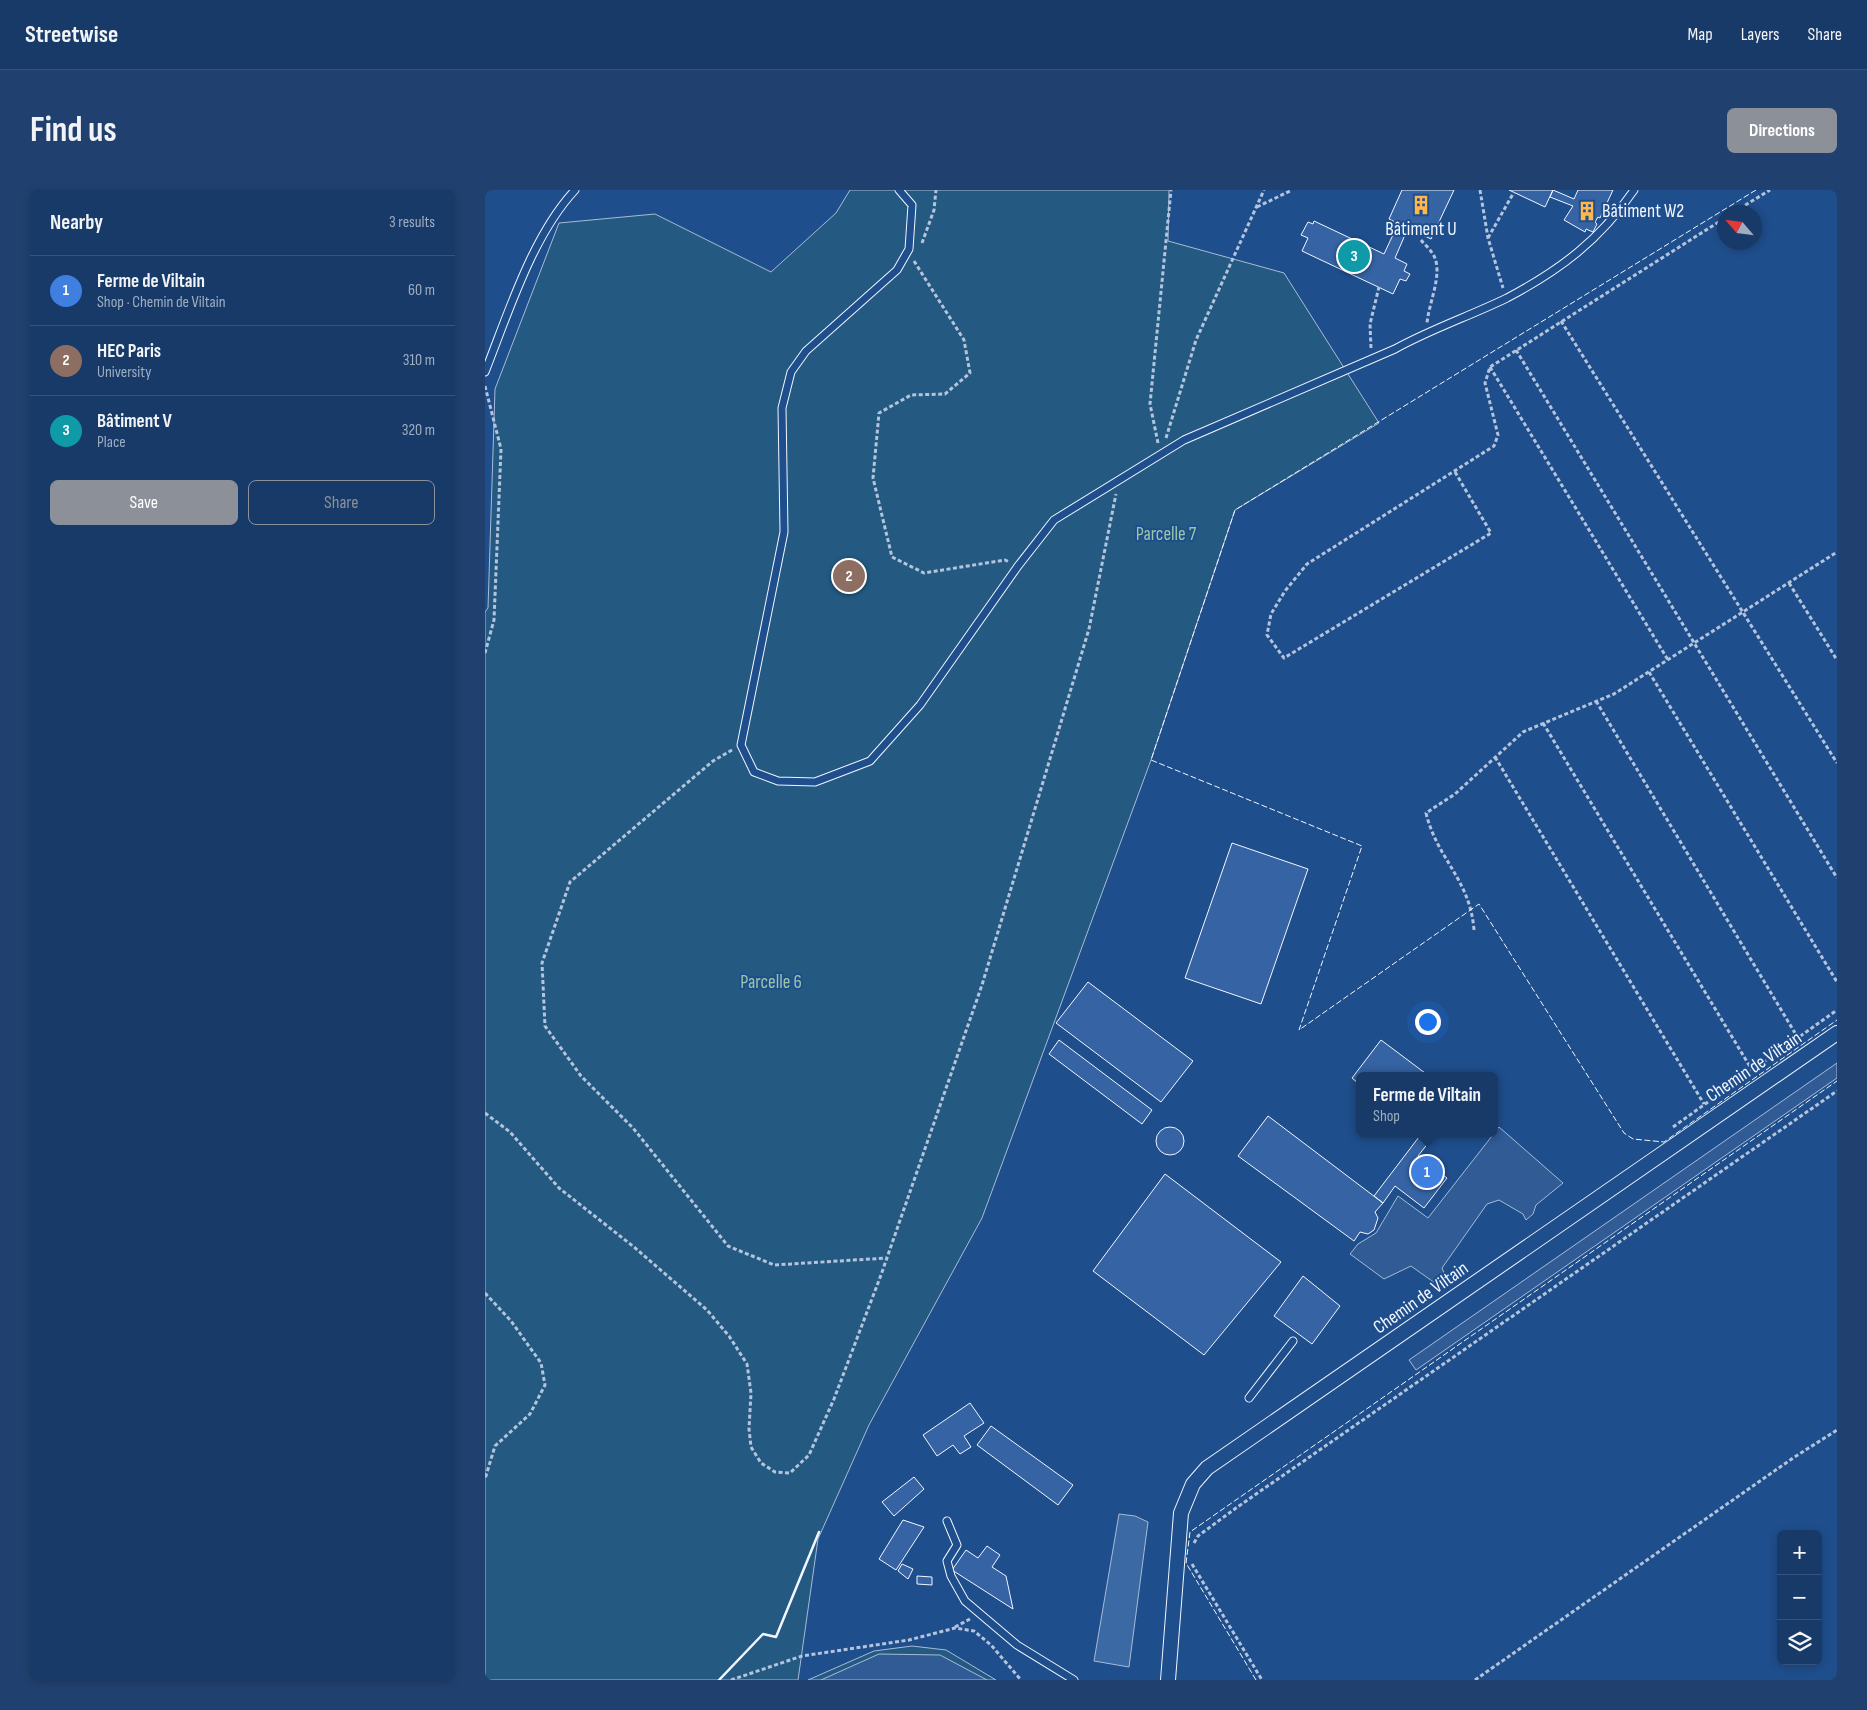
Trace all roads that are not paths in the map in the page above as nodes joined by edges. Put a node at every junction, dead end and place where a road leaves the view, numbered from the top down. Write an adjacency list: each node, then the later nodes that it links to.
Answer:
1 (575, 190): 4 (lane)
2 (899, 190): 3 (lane)
3 (1634, 190)
4 (485, 372)
5 (1837, 1032): 10 (street, Chemin de Viltain)
6 (1293, 1341): 7 (lane)
7 (1249, 1398)
8 (947, 1521): 9 (lane)
9 (1074, 1680)
10 (1168, 1680)

